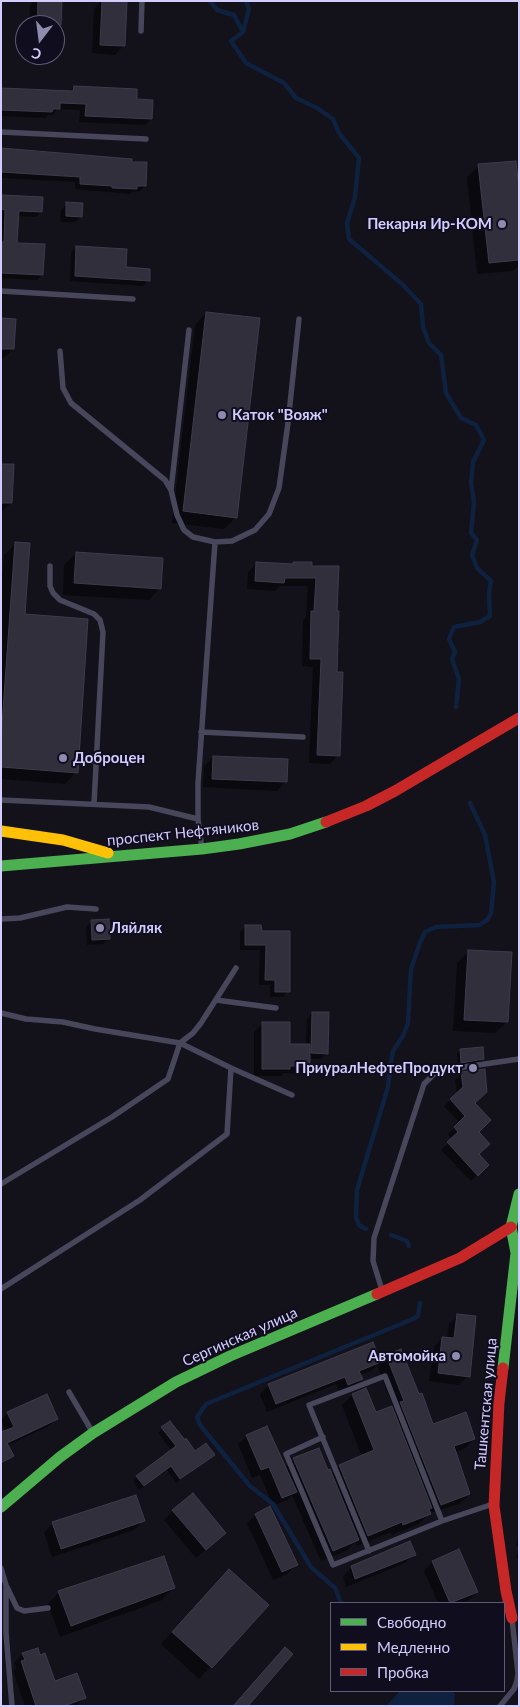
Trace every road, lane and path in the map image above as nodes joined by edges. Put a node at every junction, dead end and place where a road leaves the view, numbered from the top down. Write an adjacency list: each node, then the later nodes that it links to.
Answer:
1 (142, 1): 2 (lane)
2 (141, 31)
3 (1, 132): 4 (lane)
4 (146, 139)
5 (1, 291): 6 (lane)
6 (134, 300)
7 (298, 319): 11 (lane)
8 (189, 330): 10 (lane)
9 (60, 351): 10 (lane)
10 (171, 490): 11 (lane)
11 (215, 542): 14 (lane)
12 (50, 566): 18 (lane)
13 (516, 719): 15 (main road); 21 (main road, проспект Нефтяников)
14 (201, 732): 16 (lane); 19 (lane)
15 (519, 732)
16 (303, 737)
17 (1, 800): 18 (lane)
18 (94, 804): 19 (lane)
19 (198, 819): 21 (lane)
20 (1, 831): 22 (main road)
21 (202, 849): 22 (main road, проспект Нефтяников)
22 (117, 856): 23 (main road, проспект Нефтяников)
23 (1, 866)
24 (96, 909): 25 (lane)
25 (1, 920)
26 (236, 968): 27 (lane)
27 (216, 1000): 28 (lane); 30 (lane)
28 (276, 1008)
29 (1, 1013): 30 (lane)
30 (180, 1043): 32 (lane); 34 (lane)
31 (519, 1059): 38 (lane)
32 (231, 1068): 33 (lane); 37 (lane)
33 (292, 1095)
34 (1, 1184)
35 (519, 1194): 36 (main road, Ташкентская улица)
36 (515, 1226): 38 (main road, Сергинская улица); 42 (main road, Ташкентская улица)
37 (1, 1289)
38 (383, 1292): 40 (main road, Сергинская улица)
39 (69, 1392): 40 (lane)
40 (93, 1433): 43 (main road, Сергинская улица)
41 (323, 1437): 44 (lane); 45 (lane); 45 (lane)
42 (494, 1504): 44 (lane); 49 (main road, Ташкентская улица)
43 (1, 1507)
44 (442, 1522): 45 (lane)
45 (369, 1551)
46 (1, 1568): 47 (lane)
47 (6, 1585): 48 (lane); 53 (lane)
48 (48, 1608)
49 (512, 1618): 50 (lane); 52 (lane)
50 (519, 1630)
51 (519, 1682): 52 (lane)
52 (514, 1689): 54 (lane)
53 (12, 1706)
54 (500, 1706)

